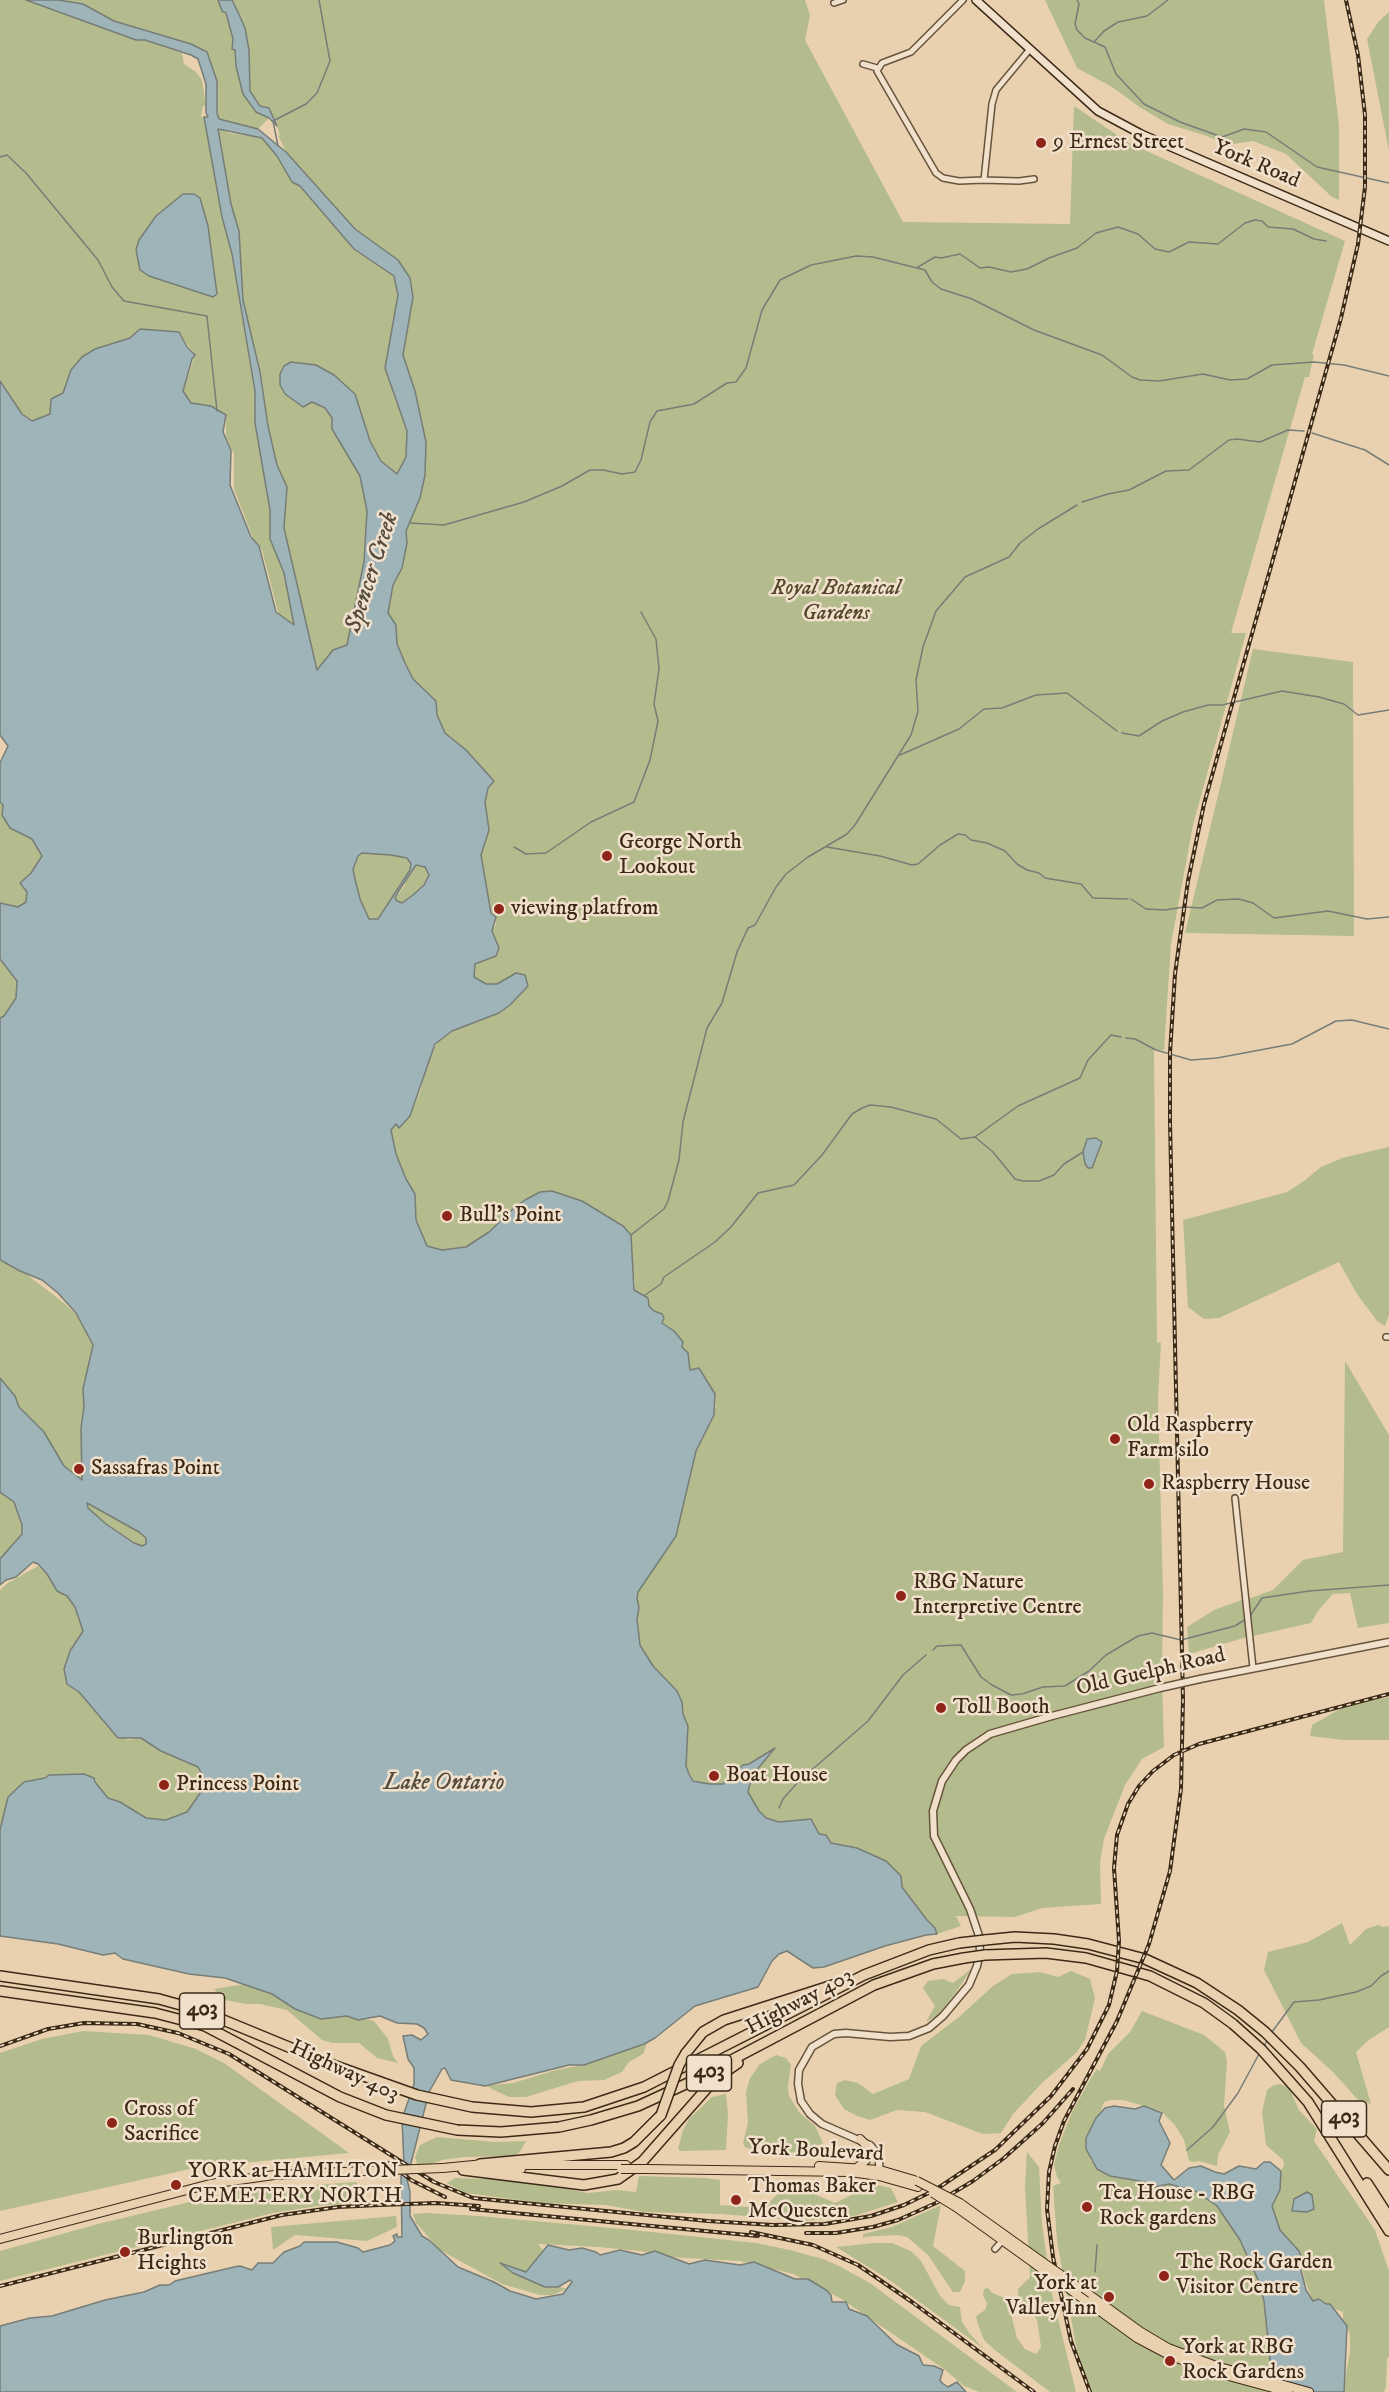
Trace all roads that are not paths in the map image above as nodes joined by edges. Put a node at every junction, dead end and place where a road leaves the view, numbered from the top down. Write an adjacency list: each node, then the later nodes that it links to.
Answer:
1 (843, 0): 4 (street)
2 (963, 0): 7 (street)
3 (976, 0): 5 (main road, York Road)
4 (834, 3)
5 (1030, 49): 9 (street); 10 (main road, York Road)
6 (863, 64): 7 (street)
7 (877, 68): 9 (street)
8 (1034, 179): 9 (street)
9 (970, 180)
10 (1389, 241)
11 (1235, 1498): 13 (street)
12 (1389, 1642): 13 (street, Old Guelph Road)
13 (1253, 1668): 20 (street, Old Guelph Road, bridge)
14 (864, 1975): 15 (highway, Highway 403 / 403); 18 (highway, Highway 403 / 403, bridge); 22 (highway, bridge)
15 (0, 1976)
16 (0, 1991): 17 (highway, Highway 403 / 403)
17 (814, 2018): 19 (highway, Highway 403 / 403, bridge); 27 (highway)
18 (1300, 2067): 21 (highway); 28 (highway, Highway 403 / 403)
19 (1318, 2116): 30 (highway); 31 (highway, Highway 403 / 403)
20 (860, 2139): 25 (main road); 29 (street, Old Guelph Road)
21 (1389, 2161)
22 (480, 2164): 23 (main road, York Boulevard); 26 (main road, York Boulevard)
23 (624, 2167): 24 (main road, York Boulevard, bridge); 27 (main road, York Boulevard)
24 (648, 2167): 25 (main road, York Boulevard); 29 (main road, York Boulevard)
25 (858, 2167): 29 (main road, York Boulevard)
26 (443, 2168): 27 (main road, York Boulevard); 33 (main road, York Boulevard, bridge)
27 (463, 2170)
28 (1389, 2170)
29 (879, 2173): 32 (main road, York Boulevard, bridge)
30 (1389, 2217)
31 (1389, 2231)
32 (1004, 2238): 34 (street); 35 (main road, York Boulevard)
33 (0, 2239)
34 (995, 2249)
35 (1041, 2264): 36 (main road, York Boulevard, bridge); 36 (main road, York Boulevard, bridge)
36 (1237, 2375): 37 (main road, York Boulevard); 38 (main road, York Boulevard)
37 (1288, 2392)
38 (1309, 2392)

